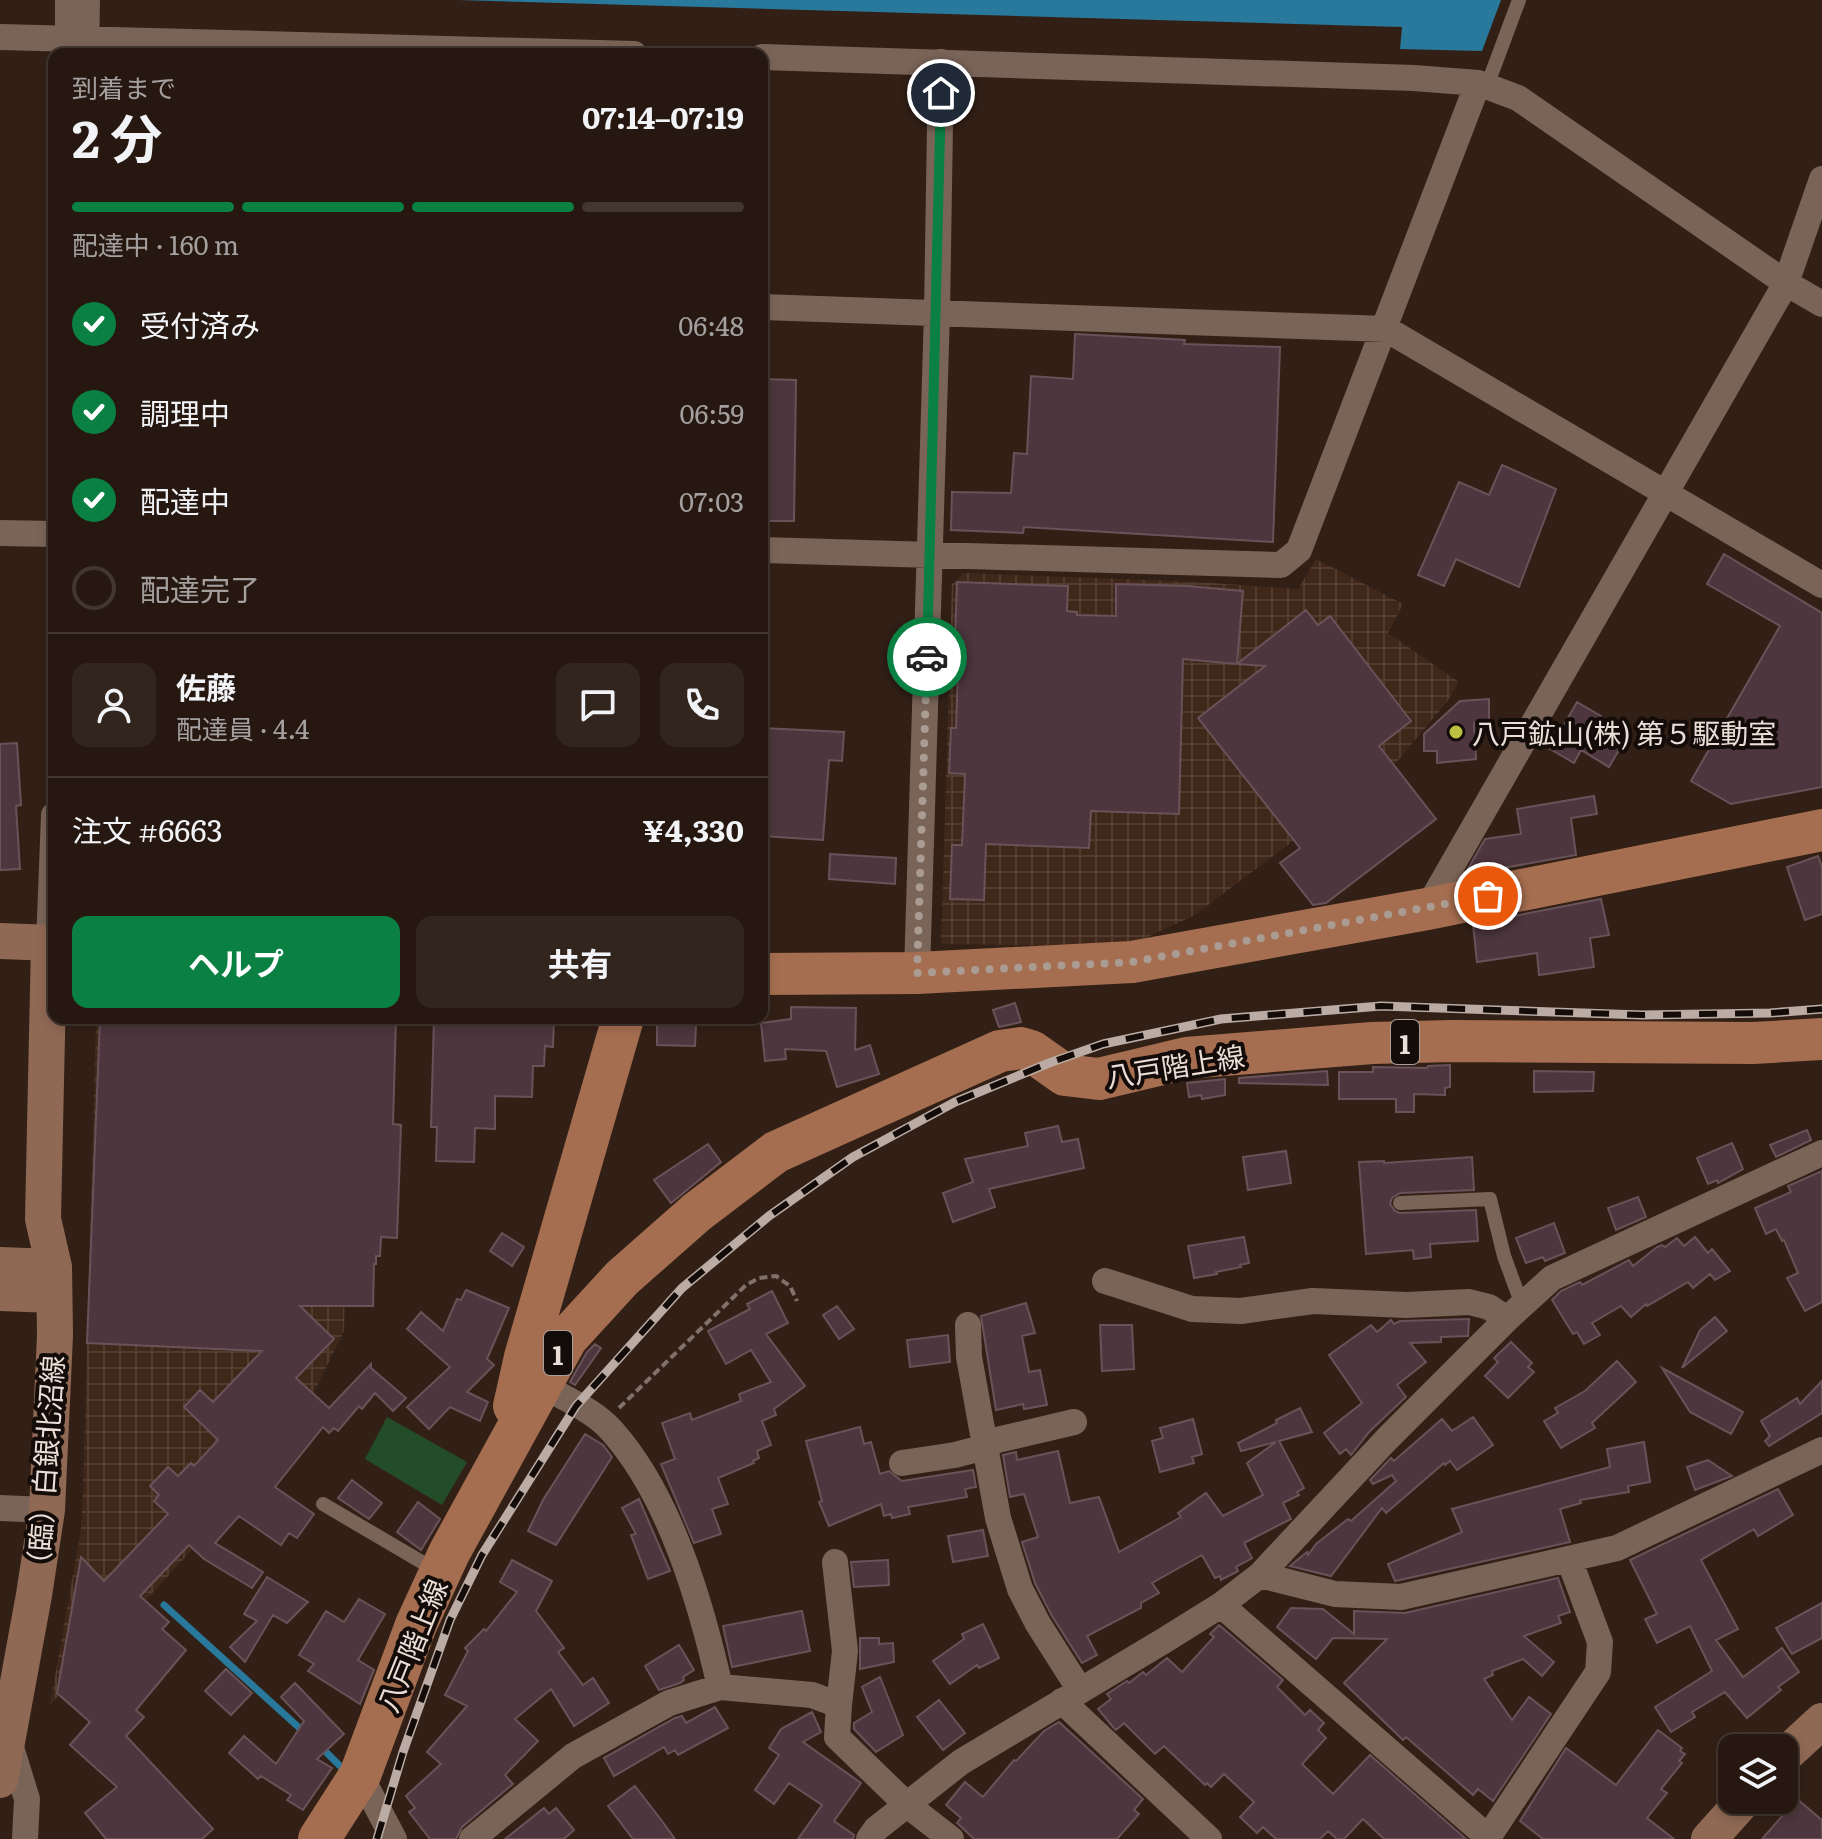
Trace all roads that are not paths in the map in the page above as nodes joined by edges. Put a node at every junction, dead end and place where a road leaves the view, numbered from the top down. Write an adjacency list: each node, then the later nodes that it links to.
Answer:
1 (68, 0): 5 (street)
2 (87, 0): 5 (street)
3 (1519, 0): 9 (lane)
4 (0, 37): 5 (street)
5 (77, 46): 6 (street)
6 (216, 48)
7 (768, 57): 8 (street)
8 (941, 62): 9 (street); 14 (street)
9 (1482, 84): 11 (street); 15 (street)
10 (1822, 179): 11 (street)
11 (1786, 283): 12 (street); 16 (street)
12 (1822, 304)
13 (768, 307): 14 (street)
14 (937, 312): 15 (street); 20 (street)
15 (1386, 329): 16 (street); 20 (street)
16 (1666, 494): 21 (street); 23 (street)
17 (0, 533): 18 (street)
18 (48, 534)
19 (768, 550): 20 (street)
20 (931, 553): 28 (street)
21 (1822, 585)
22 (1822, 830): 23 (main road)
23 (1427, 909): 28 (main road)
24 (0, 941): 25 (street)
25 (48, 952)
26 (48, 954): 27 (street)
27 (0, 963)
28 (917, 973): 29 (main road)
29 (768, 974)
30 (50, 1024): 37 (street)
31 (72, 1024): 37 (street)
32 (621, 1024): 46 (main road, 八戸階上線 / 1)
33 (1822, 1039): 42 (main road, 八戸階上線 / 1)
34 (1822, 1153): 40 (street)
35 (1400, 1203): 40 (lane)
36 (0, 1265): 37 (street)
37 (54, 1281): 39 (street); 50 (street, （臨）白銀北沼線)
38 (1105, 1281): 40 (street)
39 (0, 1293)
40 (1514, 1312): 54 (street)
41 (968, 1325): 44 (street)
42 (540, 1384): 46 (main road, 八戸階上線 / 1); 57 (street)
43 (1074, 1422): 44 (street)
44 (985, 1447): 47 (street); 59 (street)
45 (1822, 1450): 51 (street)
46 (505, 1451): 53 (main road, 八戸階上線 / 1)
47 (902, 1463)
48 (323, 1504): 53 (lane)
49 (0, 1508): 50 (street)
50 (47, 1510): 55 (street, （臨）白銀北沼線)
51 (1569, 1559): 54 (street); 69 (street)
52 (835, 1562): 60 (street)
53 (440, 1573): 64 (main road, 八戸階上線 / 1)
54 (1260, 1575): 56 (street)
55 (34, 1595): 58 (street); 62 (street, （臨）白銀北沼線)
56 (1221, 1605): 59 (street); 69 (street)
57 (720, 1687): 60 (street); 72 (street)
58 (0, 1688)
59 (1071, 1696): 66 (street); 75 (street)
60 (839, 1705): 66 (street)
61 (1822, 1721): 63 (street)
62 (8, 1738): 65 (street, （臨）白銀北沼線); 70 (street)
63 (1798, 1743)
64 (360, 1775): 68 (street); 71 (main road, 八戸階上線 / 1)
65 (0, 1780)
66 (906, 1804): 73 (street); 74 (street)
67 (1731, 1814): 76 (street)
68 (393, 1836)
69 (1488, 1838)
70 (25, 1839)
71 (319, 1839)
72 (472, 1839)
73 (869, 1839)
74 (951, 1839)
75 (1209, 1839)
76 (1709, 1839)

